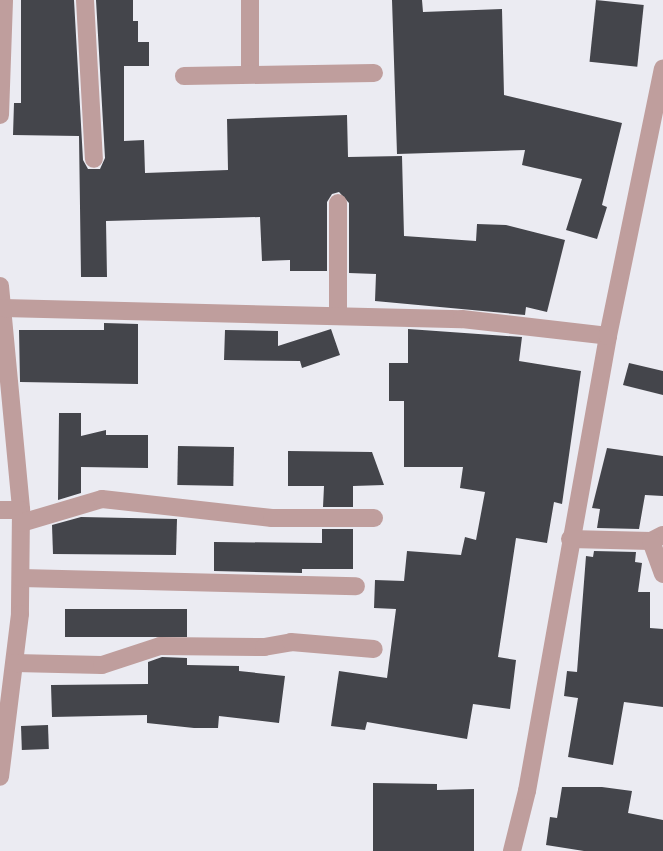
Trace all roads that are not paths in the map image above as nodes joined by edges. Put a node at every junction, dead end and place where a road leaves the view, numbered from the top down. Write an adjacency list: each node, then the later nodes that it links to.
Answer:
1 (4, 0): 8 (street)
2 (85, 0): 9 (street)
3 (250, 0): 5 (street)
4 (663, 69): 14 (street)
5 (250, 73): 6 (street); 7 (street)
6 (374, 73)
7 (184, 76)
8 (0, 114)
9 (94, 159)
10 (338, 203): 13 (street)
11 (0, 285): 12 (street)
12 (3, 308): 13 (street); 16 (street)
13 (338, 316): 14 (street)
14 (608, 336): 19 (street)
15 (0, 510): 16 (street)
16 (21, 516): 17 (street); 21 (street)
17 (374, 518)
18 (657, 538): 19 (street); 20 (street)
19 (570, 539): 26 (street)
20 (663, 574)
21 (21, 578): 22 (street); 24 (street)
22 (356, 586)
23 (374, 649): 24 (street)
24 (15, 663): 25 (street)
25 (0, 777)
26 (512, 851)

